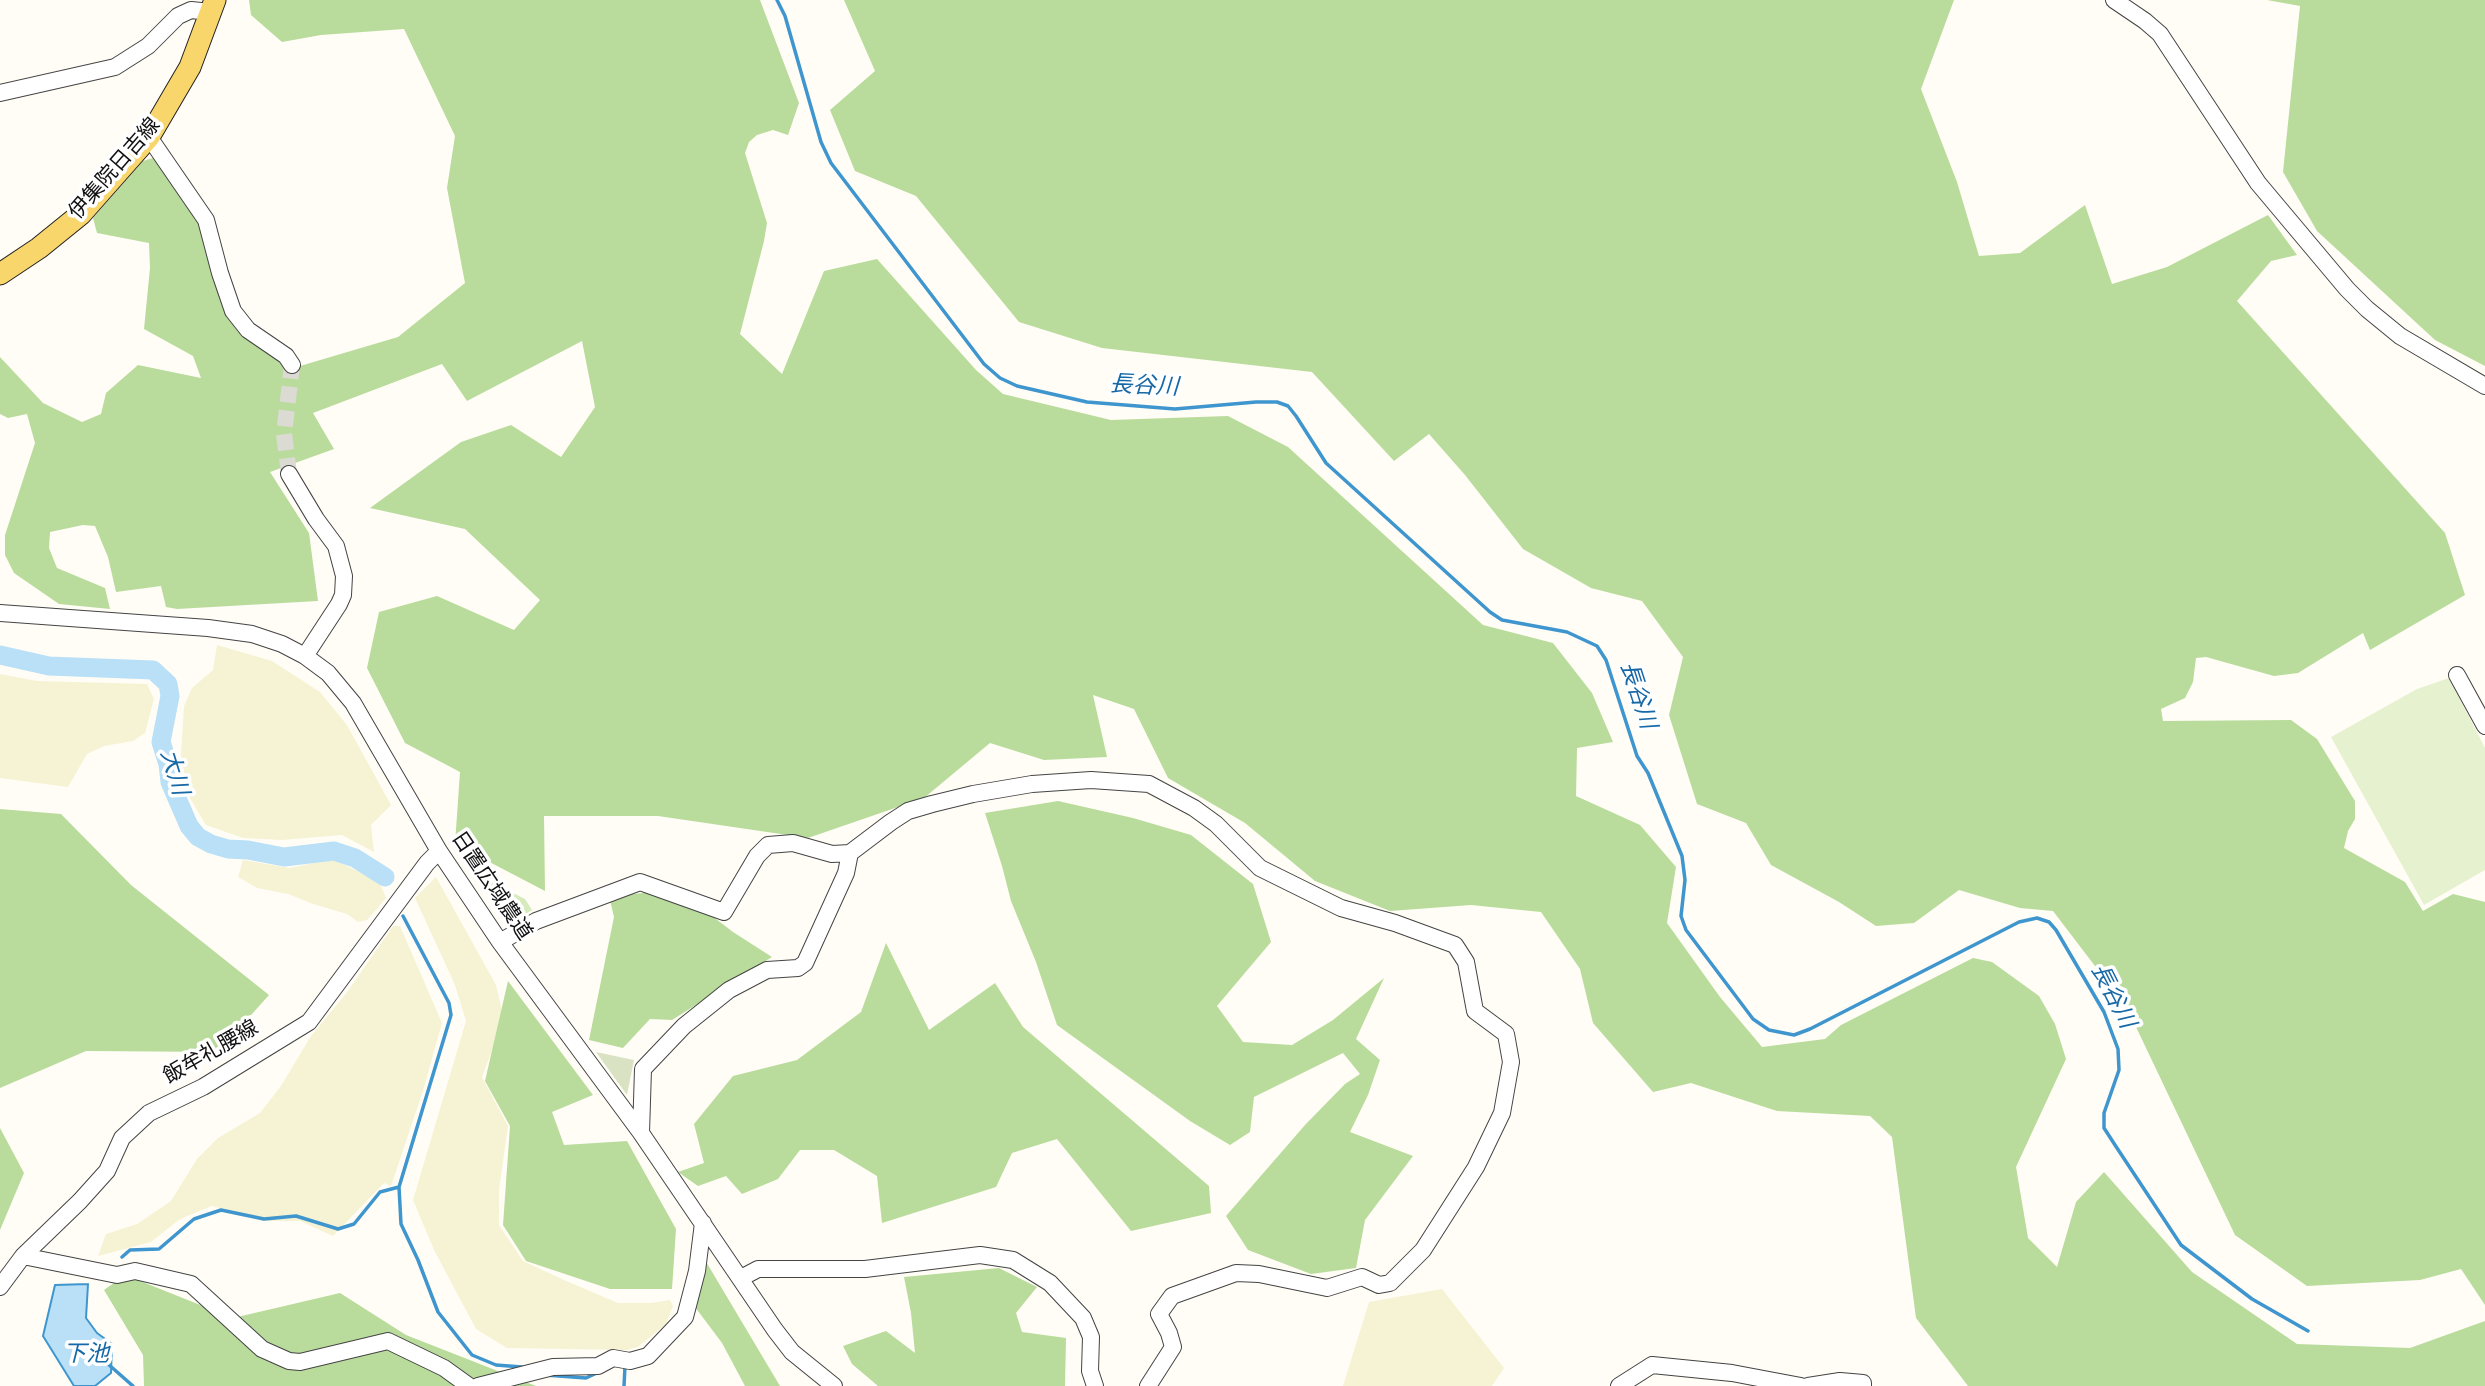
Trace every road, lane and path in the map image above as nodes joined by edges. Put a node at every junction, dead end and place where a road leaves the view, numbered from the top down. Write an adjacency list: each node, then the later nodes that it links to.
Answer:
1 (2114, 0): 7 (street)
2 (213, 6): 3 (street); 4 (main road, 伊集院日吉線)
3 (0, 93)
4 (149, 137): 5 (main road, 伊集院日吉線); 6 (street)
5 (0, 274)
6 (292, 365)
7 (2485, 386)
8 (289, 474): 10 (street)
9 (0, 612): 10 (street, 日置広域農道)
10 (305, 656): 13 (street, 日置広域農道)
11 (2457, 675): 12 (street)
12 (2485, 726)
13 (439, 851): 15 (street, 日置広域農道); 18 (street, 飯牟礼腰線)
14 (850, 853): 15 (street); 16 (street); 25 (street)
15 (500, 942): 16 (street, 日置広域農道)
16 (641, 1133): 17 (street, 日置広域農道)
17 (704, 1223): 19 (street, 日置広域農道); 22 (street)
18 (23, 1256): 20 (street, 飯牟礼腰線); 21 (street)
19 (741, 1278): 23 (street, 日置広域農道); 24 (street)
20 (0, 1287)
21 (469, 1386)
22 (478, 1386)
23 (834, 1386)
24 (1095, 1386)
25 (1148, 1386)
26 (1619, 1386): 27 (street)
27 (1801, 1386)
28 (1808, 1386): 29 (street)
29 (1863, 1386)

